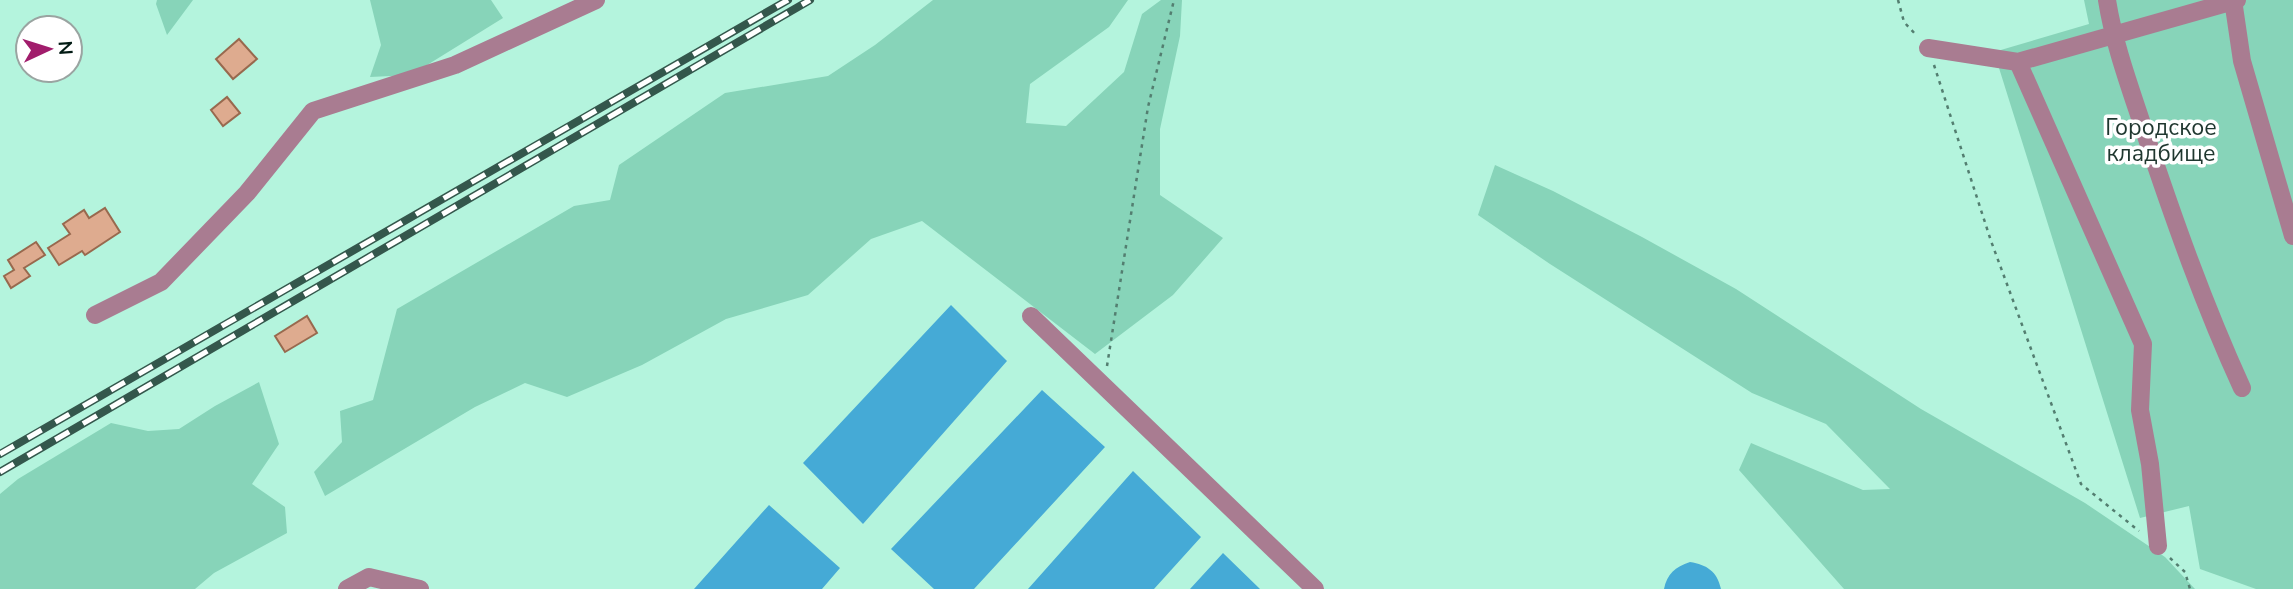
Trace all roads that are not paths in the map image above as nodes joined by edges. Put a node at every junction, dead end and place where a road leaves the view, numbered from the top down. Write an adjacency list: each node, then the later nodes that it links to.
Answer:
1 (596, 0): 8 (street)
2 (2107, 0): 4 (street)
3 (2234, 0): 4 (street); 7 (street)
4 (2116, 34): 6 (street); 10 (street)
5 (1928, 48): 6 (street)
6 (2018, 62): 11 (street)
7 (2293, 236)
8 (95, 315)
9 (1031, 316): 14 (street)
10 (2242, 388)
11 (2158, 546)
12 (347, 589): 13 (street)
13 (420, 589)
14 (1315, 589)

